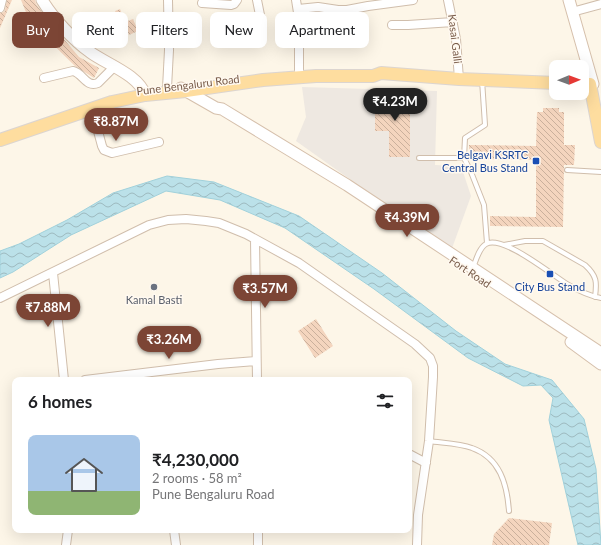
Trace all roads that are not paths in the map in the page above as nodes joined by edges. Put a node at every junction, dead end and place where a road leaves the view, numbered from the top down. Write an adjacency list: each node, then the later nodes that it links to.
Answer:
1 (2, 0): 13 (street)
2 (42, 0): 19 (main road)
3 (168, 0): 27 (street)
4 (237, 0): 10 (street)
5 (257, 0): 15 (street)
6 (296, 0): 14 (street)
7 (413, 0): 11 (street)
8 (448, 0): 17 (street, Kasai Galli)
9 (569, 0): 16 (main road)
10 (202, 3)
11 (317, 3): 14 (street)
12 (601, 4): 16 (street)
13 (0, 8)
14 (298, 9): 20 (street)
15 (259, 12)
16 (572, 12): 26 (main road)
17 (453, 22): 18 (street); 23 (street, Kasai Galli)
18 (392, 25)
19 (114, 67): 22 (street); 29 (main road)
20 (299, 71): 21 (main road, Pune Bengaluru Road); 28 (main road, Pune Bengaluru Road)
21 (381, 73): 23 (main road); 28 (main road)
22 (44, 78)
23 (460, 79): 24 (main road)
24 (482, 80): 25 (main road); 36 (lane)
25 (549, 83)
26 (591, 84): 34 (main road)
27 (167, 88): 28 (main road, Pune Bengaluru Road); 29 (main road, Pune Bengaluru Road)
28 (183, 89): 29 (main road); 42 (main road, Fort Road)
29 (144, 92): 30 (main road); 31 (main road, Pune Bengaluru Road)
30 (92, 109): 32 (main road); 33 (street)
31 (0, 132)
32 (0, 140)
33 (159, 142)
34 (601, 142)
35 (419, 158): 36 (lane)
36 (464, 158): 40 (lane)
37 (567, 170): 38 (lane)
38 (601, 172)
39 (255, 239): 43 (street); 48 (street); 53 (street)
40 (487, 243): 41 (lane); 42 (lane)
41 (504, 245): 44 (lane); 44 (lane)
42 (472, 270): 47 (main road, Fort Road); 49 (main road, Fort Road)
43 (53, 273): 45 (street); 50 (street)
44 (595, 297): 46 (lane)
45 (0, 298)
46 (601, 298)
47 (601, 353)
48 (256, 361): 51 (street); 52 (street)
49 (601, 364)
50 (64, 377)
51 (110, 377)
52 (257, 377)
53 (429, 441): 55 (street); 56 (lane)
54 (412, 456): 55 (street)
55 (426, 463): 63 (street)
56 (509, 511)
57 (68, 533): 60 (street)
58 (174, 533): 61 (street)
59 (258, 533): 62 (street)
60 (66, 545)
61 (176, 545)
62 (258, 545)
63 (417, 545)

